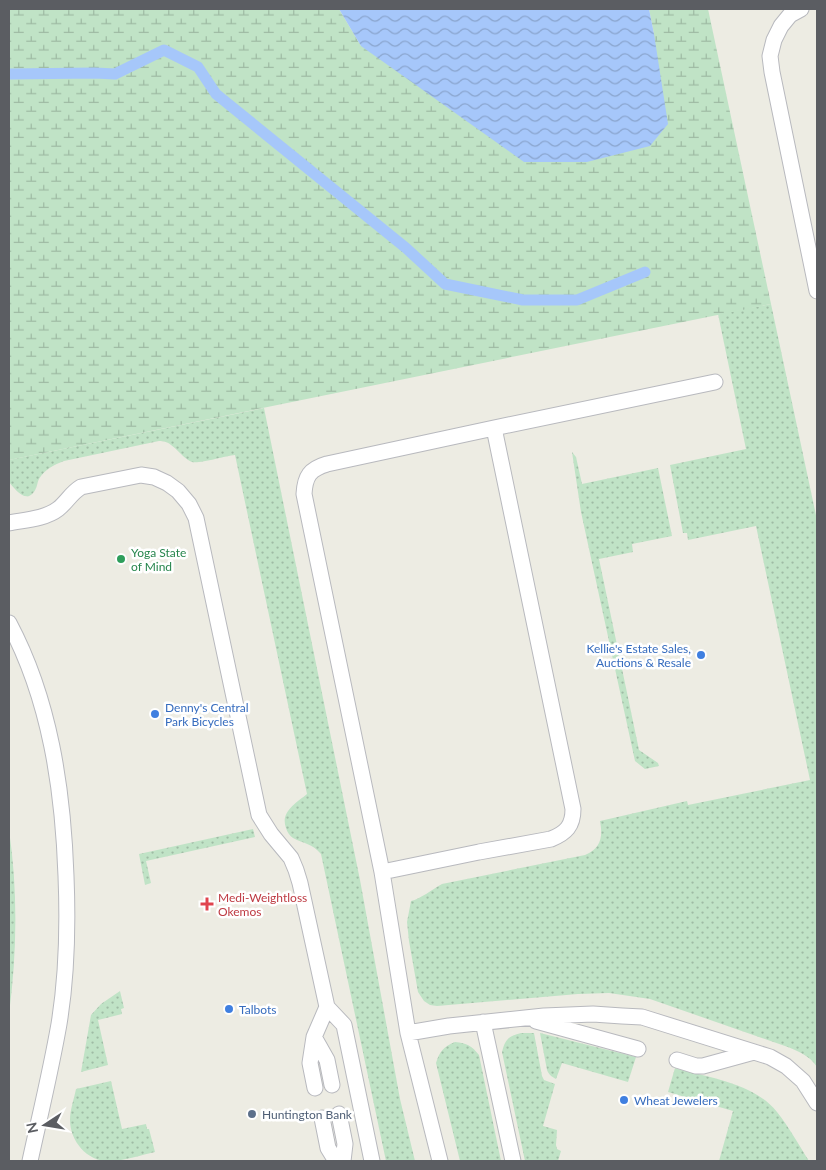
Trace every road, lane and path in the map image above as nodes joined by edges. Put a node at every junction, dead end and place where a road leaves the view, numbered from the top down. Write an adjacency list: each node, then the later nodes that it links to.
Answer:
1 (801, 9): 2 (lane)
2 (817, 291)
3 (715, 382): 4 (lane)
4 (494, 428): 7 (lane); 7 (lane)
5 (9, 524): 8 (lane)
6 (9, 623): 21 (lane)
7 (382, 872): 11 (lane)
8 (327, 1007): 12 (lane); 24 (lane)
9 (526, 1018): 10 (lane); 13 (lane); 14 (lane)
10 (483, 1022): 11 (lane); 26 (lane)
11 (408, 1033): 25 (lane)
12 (314, 1037): 16 (lane); 17 (lane)
13 (638, 1049)
14 (754, 1052): 15 (lane); 18 (lane)
15 (677, 1060)
16 (332, 1085)
17 (316, 1088)
18 (817, 1104)
19 (338, 1114): 23 (lane)
20 (322, 1118): 22 (lane)
21 (30, 1161)
22 (336, 1161)
23 (343, 1161)
24 (372, 1161)
25 (440, 1161)
26 (513, 1161)

